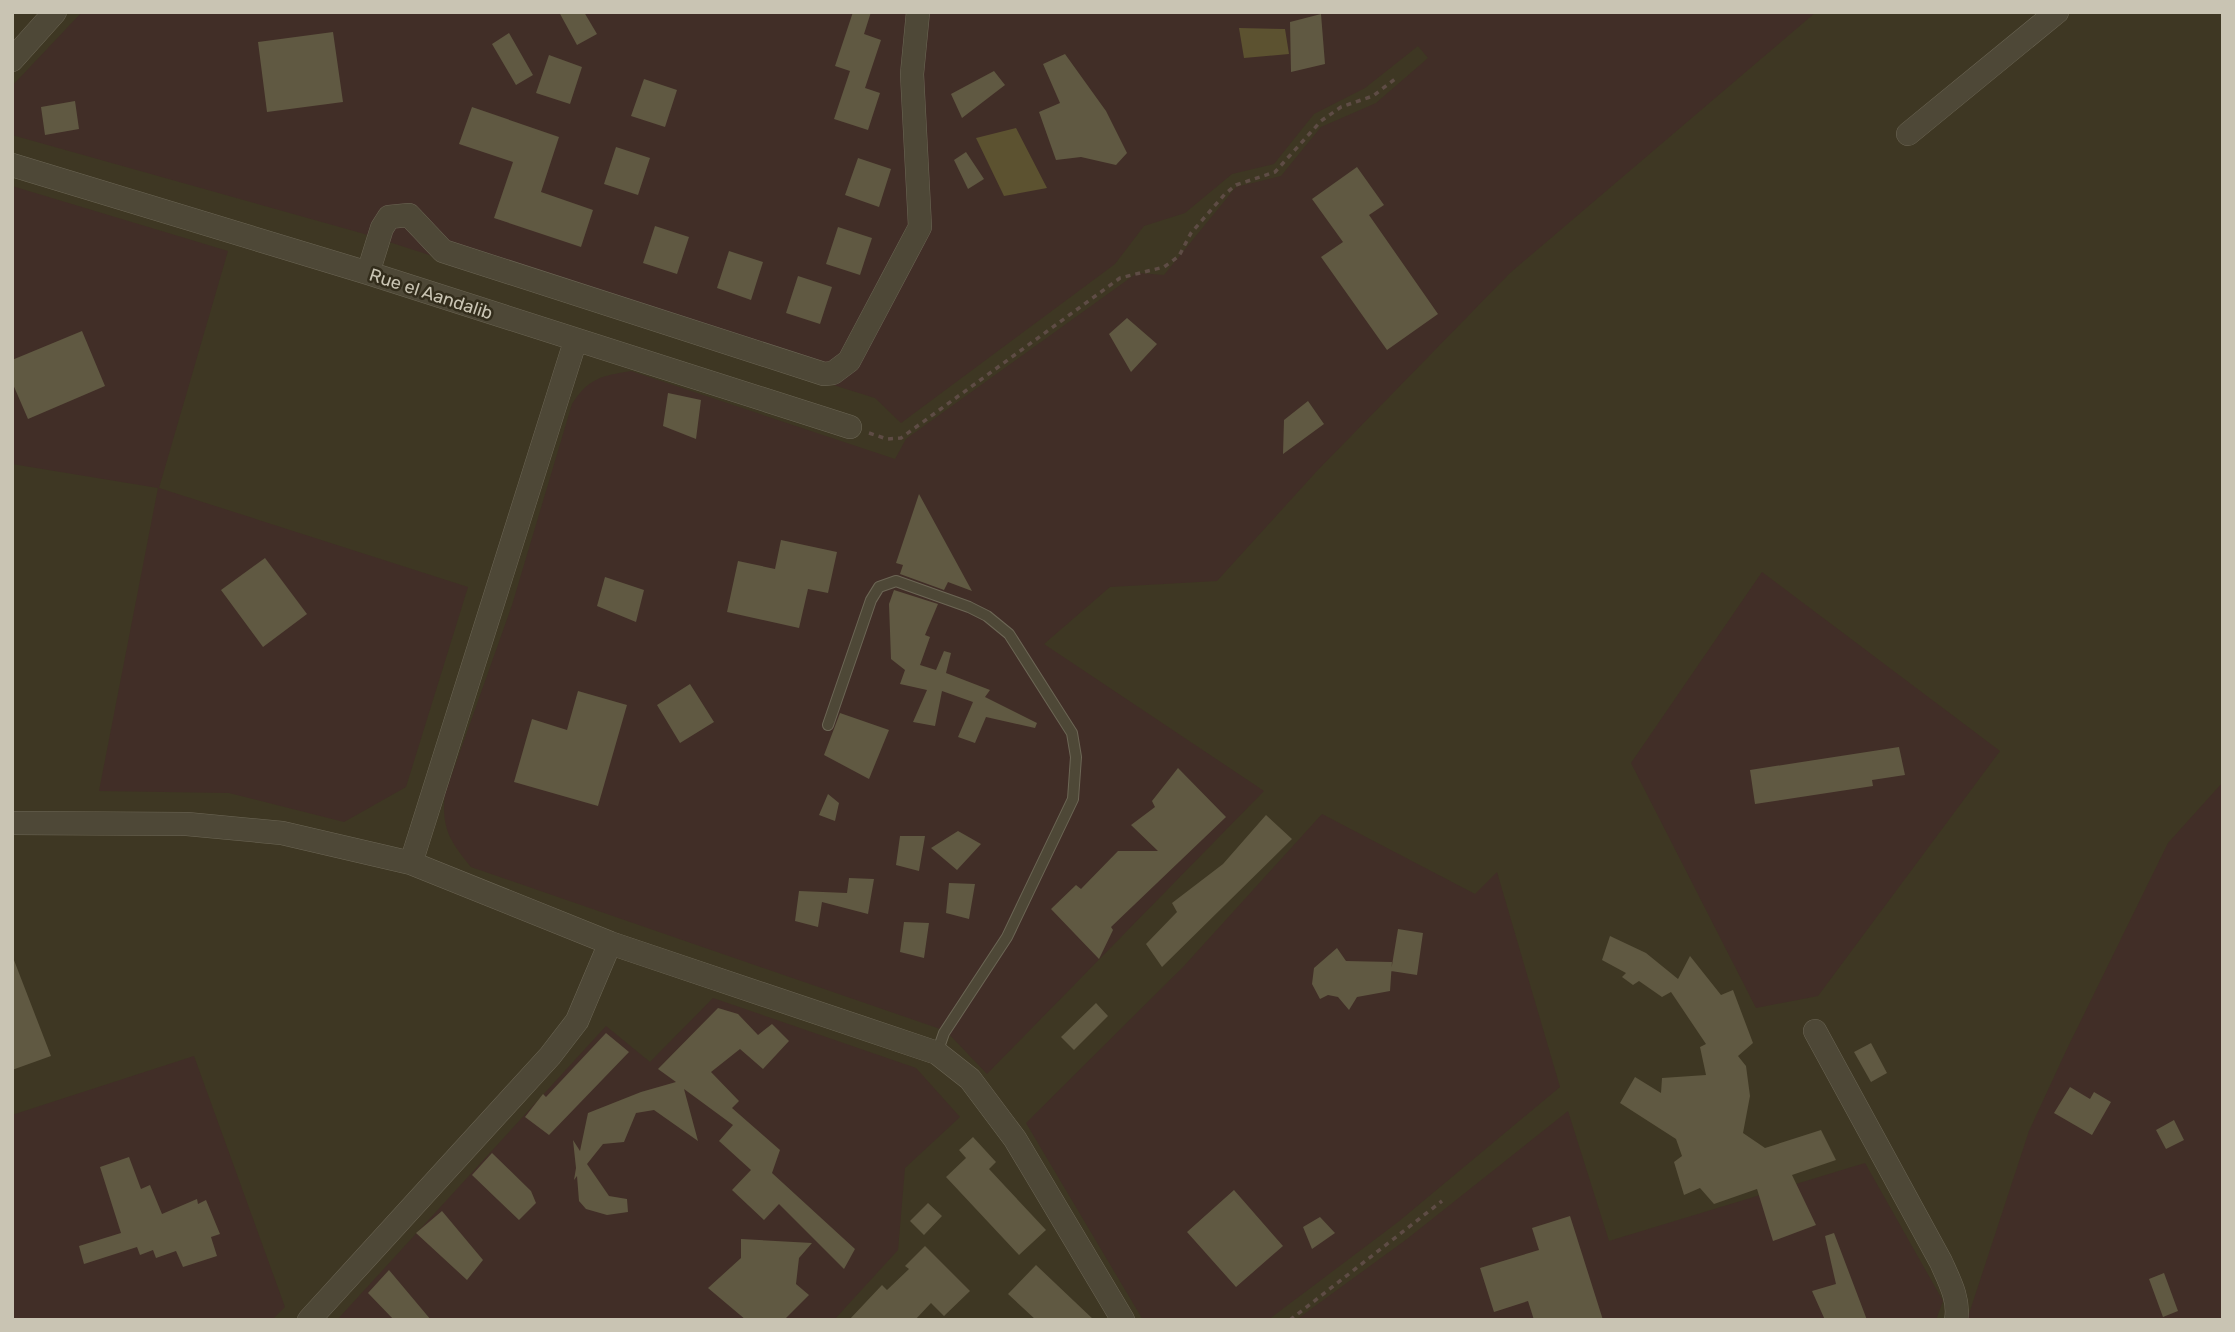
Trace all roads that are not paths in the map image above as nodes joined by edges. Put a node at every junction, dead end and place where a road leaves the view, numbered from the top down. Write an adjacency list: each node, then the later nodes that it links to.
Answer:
1 (55, 12): 4 (street)
2 (918, 12): 7 (street)
3 (2057, 12): 5 (street)
4 (12, 60)
5 (1908, 134)
6 (12, 165): 7 (street, Rue el Aandalib)
7 (368, 273): 8 (street, Rue el Aandalib)
8 (575, 342): 9 (street, Rue el Aandalib); 12 (street)
9 (850, 427)
10 (828, 724): 15 (lane)
11 (12, 823): 12 (street)
12 (411, 863): 13 (street)
13 (610, 943): 15 (street); 16 (street)
14 (1815, 1031): 18 (street)
15 (937, 1053): 17 (street)
16 (309, 1320)
17 (1123, 1320)
18 (1956, 1320)

